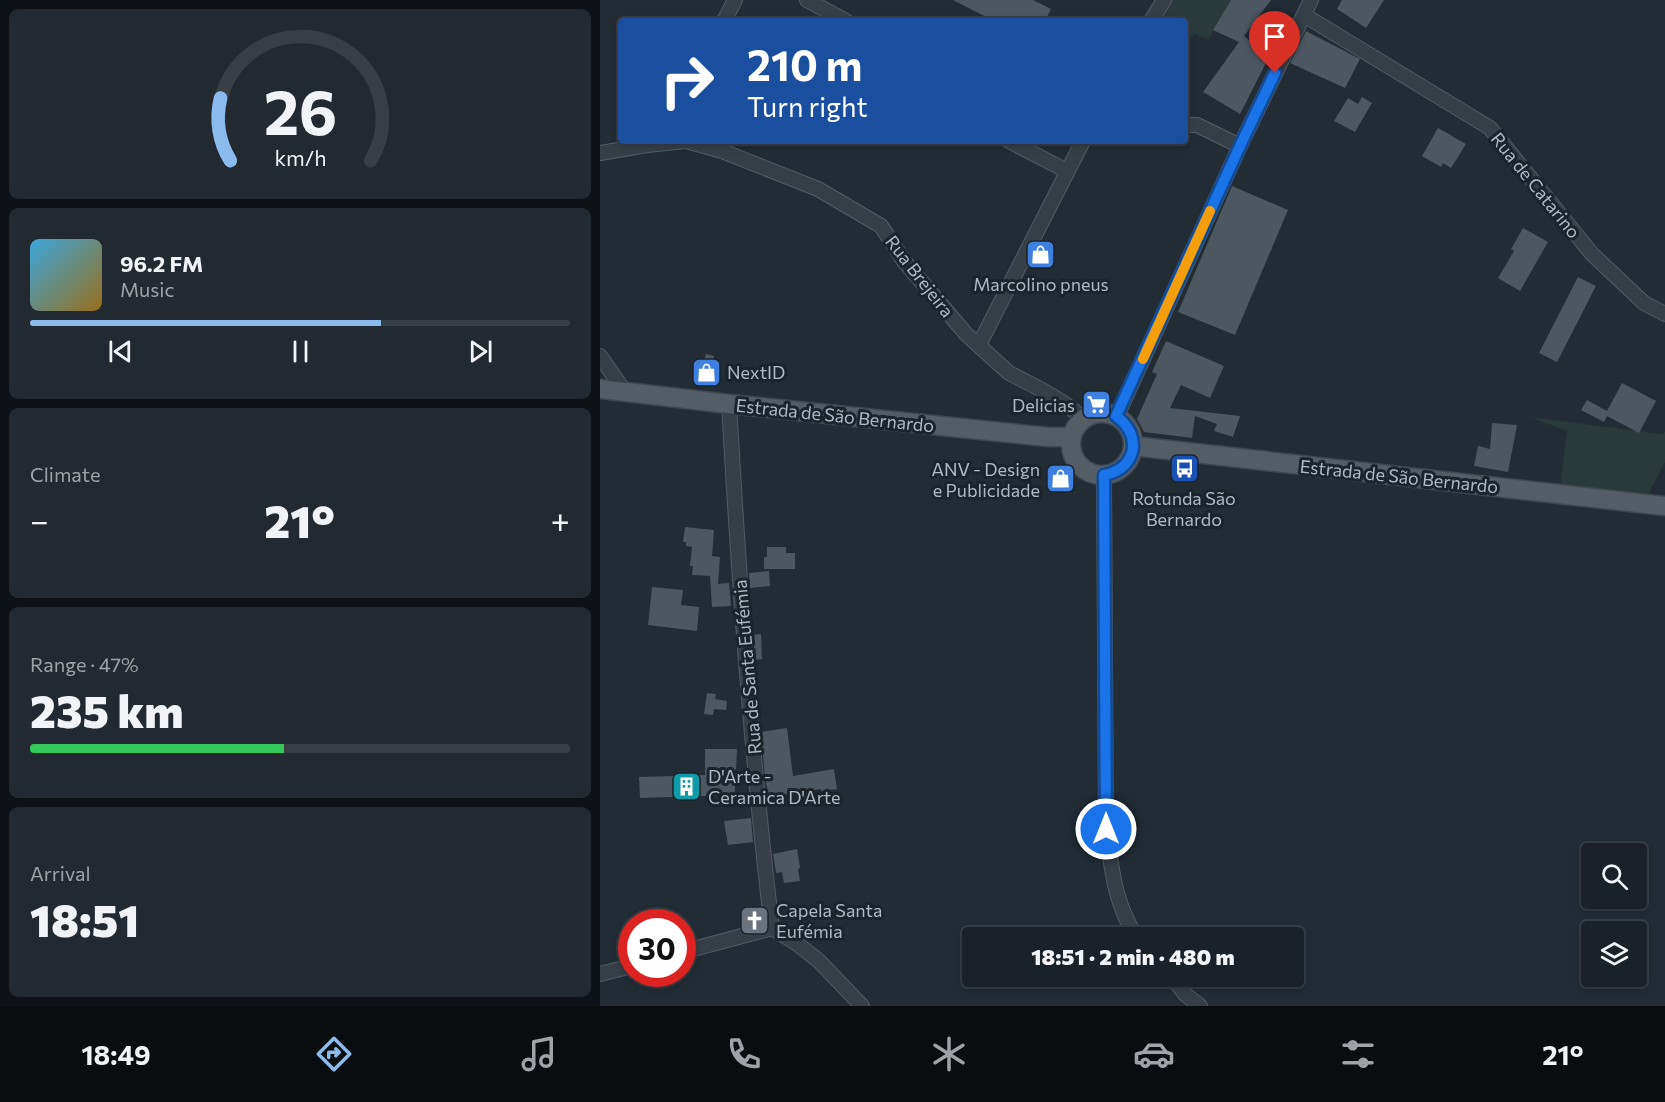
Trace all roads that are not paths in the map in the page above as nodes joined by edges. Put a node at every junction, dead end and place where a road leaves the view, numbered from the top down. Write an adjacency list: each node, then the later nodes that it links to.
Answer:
1 (735, 0): 7 (street)
2 (807, 0): 8 (street)
3 (1164, 0): 9 (street)
4 (1297, 0): 6 (street)
5 (1311, 0): 6 (street)
6 (1304, 15): 15 (street); 18 (street, Rua de Catarino)
7 (726, 18)
8 (840, 18)
9 (1153, 18)
10 (1188, 125): 15 (street)
11 (657, 144): 16 (street, Rua Brejeira)
12 (697, 144): 19 (street, Rua Brejeira)
13 (1015, 144): 17 (street)
14 (1081, 144): 17 (street)
15 (1240, 146): 24 (street)
16 (600, 153)
17 (1067, 171): 19 (street)
18 (1665, 314)
19 (979, 345): 25 (street, Rua Brejeira)
20 (600, 356): 22 (street)
21 (600, 389): 22 (main road, Estrada de São Bernardo)
22 (625, 392): 23 (main road, Estrada de São Bernardo)
23 (729, 405): 26 (main road, Estrada de São Bernardo); 31 (street, Rua de Santa Eufémia)
24 (1116, 416): 25 (main road); 27 (main road)
25 (1083, 418): 26 (main road)
26 (1071, 438): 28 (main road)
27 (1133, 446): 28 (main road); 29 (main road, Estrada de São Bernardo)
28 (1104, 475): 30 (street)
29 (1665, 506)
30 (1131, 927)
31 (772, 928): 32 (street); 36 (street)
32 (696, 948)
33 (618, 970): 34 (street)
34 (600, 974)
35 (1179, 987): 37 (street)
36 (862, 1006)
37 (1200, 1006)

